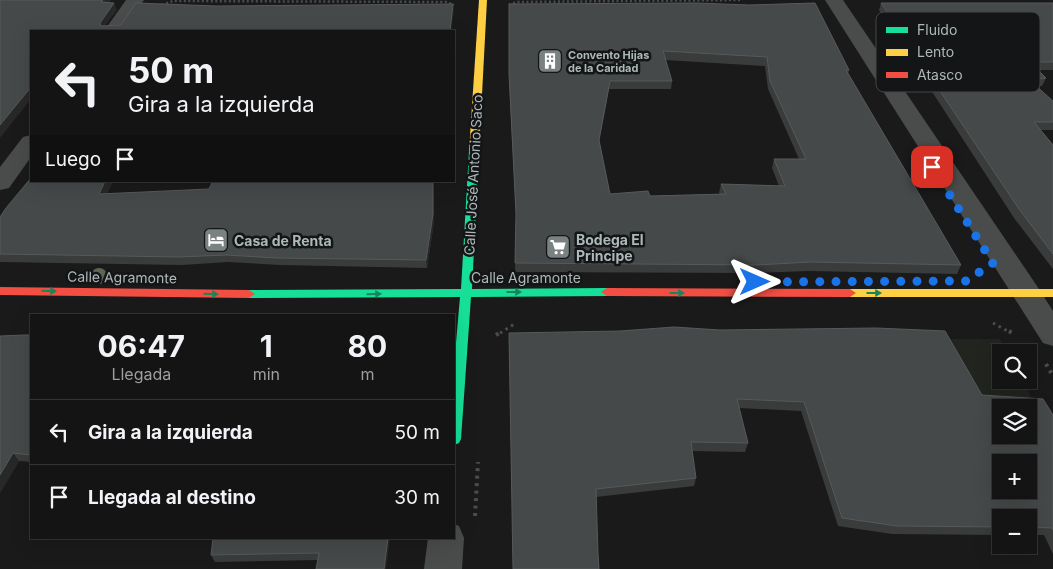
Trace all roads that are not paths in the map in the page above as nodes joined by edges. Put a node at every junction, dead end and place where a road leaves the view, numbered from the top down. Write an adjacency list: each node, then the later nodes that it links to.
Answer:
1 (135, 0): 4 (street)
2 (483, 0): 10 (main road, Calle José Antonio Saco)
3 (834, 0): 5 (street)
4 (114, 30)
5 (876, 64)
6 (895, 92): 11 (street)
7 (30, 143): 8 (street)
8 (0, 183)
9 (0, 291): 10 (main road, Calle Agramonte, one-way to 10)
10 (466, 292): 11 (main road, Calle Agramonte, one-way to 11); 14 (main road, Calle José Antonio Saco)
11 (1027, 293): 12 (main road, Calle Agramonte); 13 (street)
12 (1053, 293)
13 (1053, 335)
14 (455, 427)
15 (460, 529): 16 (street)
16 (443, 569)

